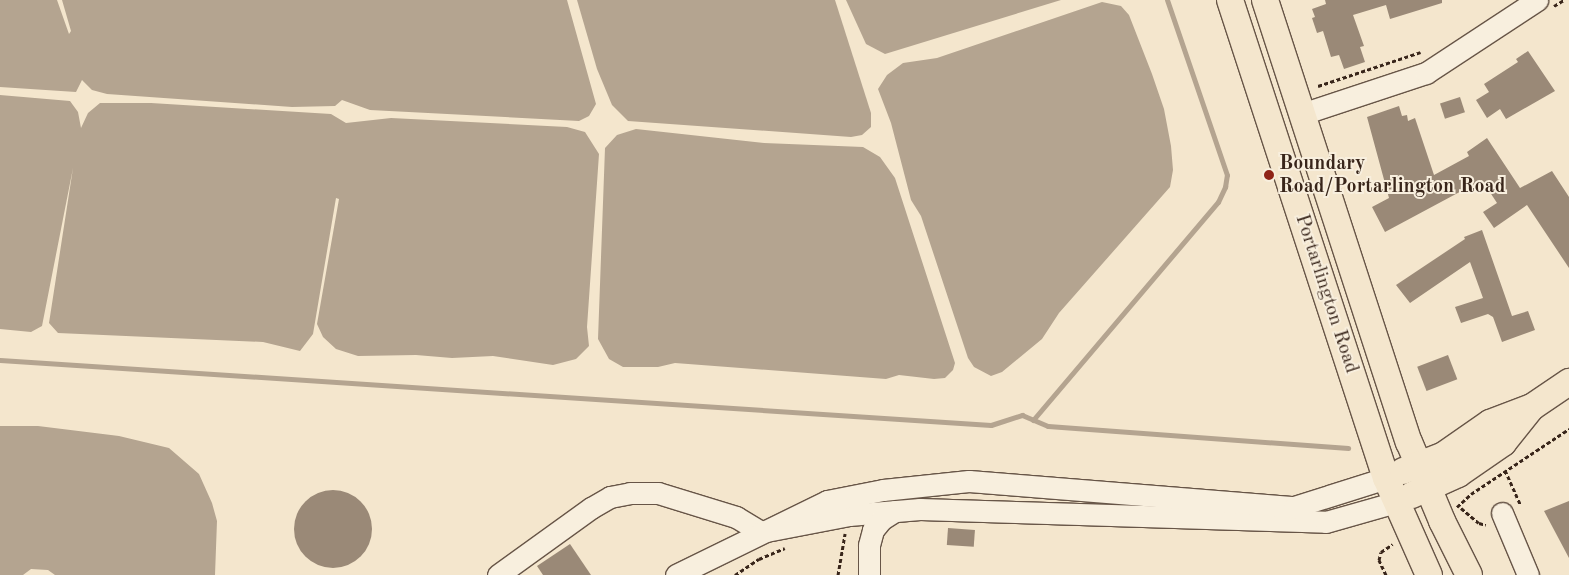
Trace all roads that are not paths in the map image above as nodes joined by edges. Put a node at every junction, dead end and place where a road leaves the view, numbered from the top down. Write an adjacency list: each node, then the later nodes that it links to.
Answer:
1 (1230, 0): 7 (main road, Portarlington Road)
2 (1265, 0): 4 (main road, Portarlington Road)
3 (1537, 0): 4 (street)
4 (1302, 114): 6 (main road, Portarlington Road)
5 (1569, 382): 6 (main road)
6 (1423, 476): 7 (main road); 8 (main road); 18 (main road, Portarlington Road)
7 (1386, 478): 8 (main road, Portarlington Road); 11 (street)
8 (1396, 502): 9 (street); 17 (main road, Portarlington Road)
9 (895, 512): 11 (street); 16 (street)
10 (1506, 521): 19 (street)
11 (760, 532): 12 (street); 13 (street)
12 (710, 557): 14 (street); 15 (street)
13 (498, 575)
14 (676, 575)
15 (685, 575)
16 (869, 575)
17 (1429, 575)
18 (1469, 575)
19 (1528, 575)

